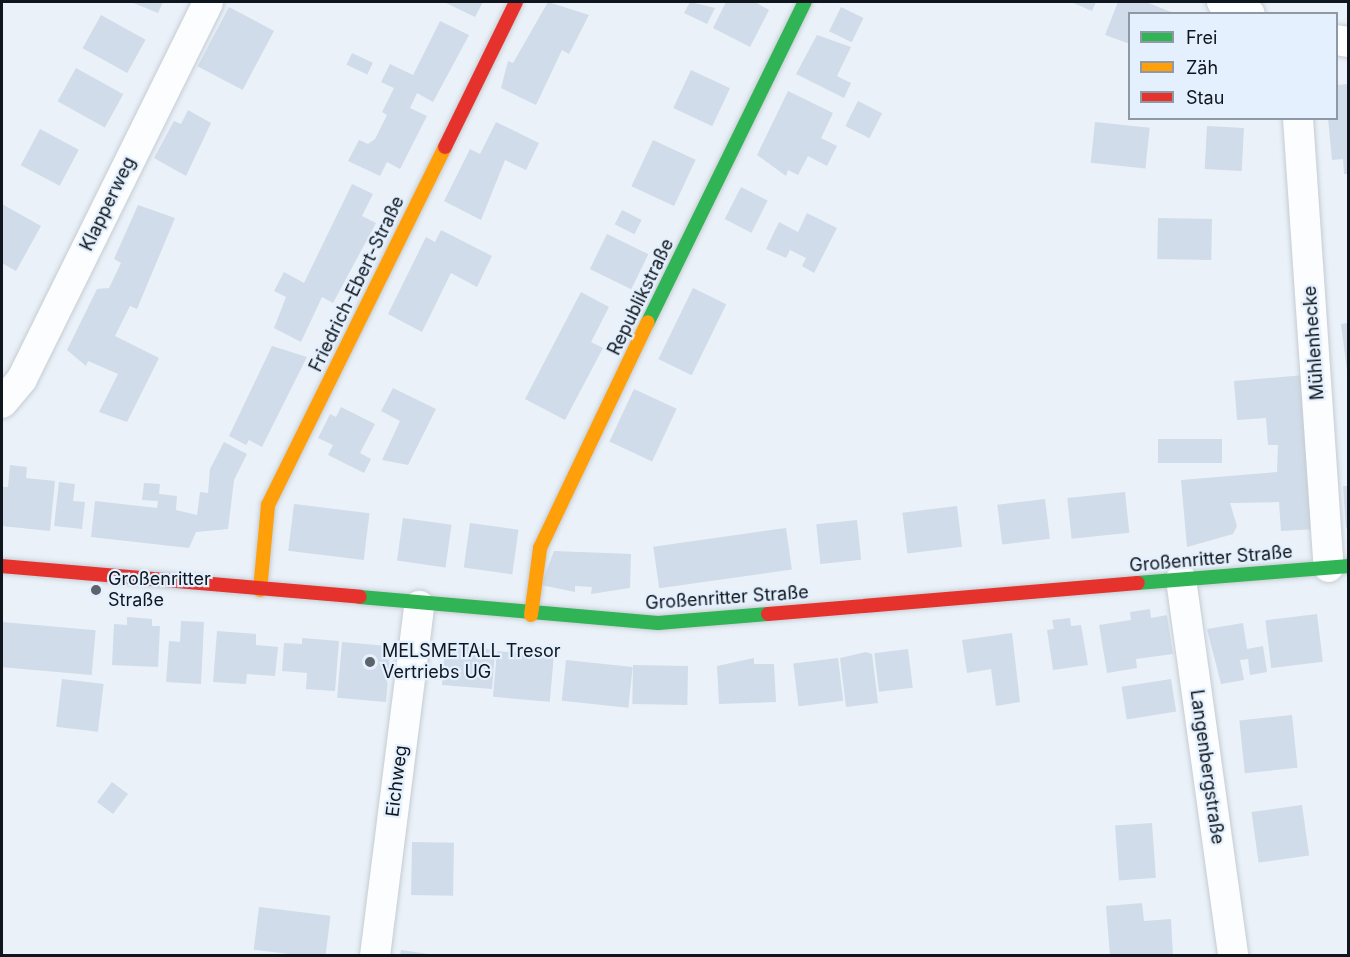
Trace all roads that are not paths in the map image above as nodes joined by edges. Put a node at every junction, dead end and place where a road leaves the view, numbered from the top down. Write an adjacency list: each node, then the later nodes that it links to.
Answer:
1 (208, 2): 7 (street, Klapperweg)
2 (516, 2): 11 (main road, Friedrich-Ebert-Straße)
3 (806, 2): 13 (main road, Republikstraße)
4 (1222, 2): 5 (street)
5 (1245, 12)
6 (1298, 120): 9 (street, Mühlenhecke)
7 (2, 403)
8 (2, 566): 11 (main road, Großenritter Straße)
9 (1339, 567): 10 (main road, Großenritter Straße)
10 (1181, 579): 13 (main road, Großenritter Straße); 15 (street, Langenbergstraße)
11 (260, 590): 12 (main road, Großenritter Straße)
12 (420, 606): 13 (main road, Großenritter Straße); 14 (street, Eichweg)
13 (531, 615)
14 (375, 956)
15 (1233, 956)

